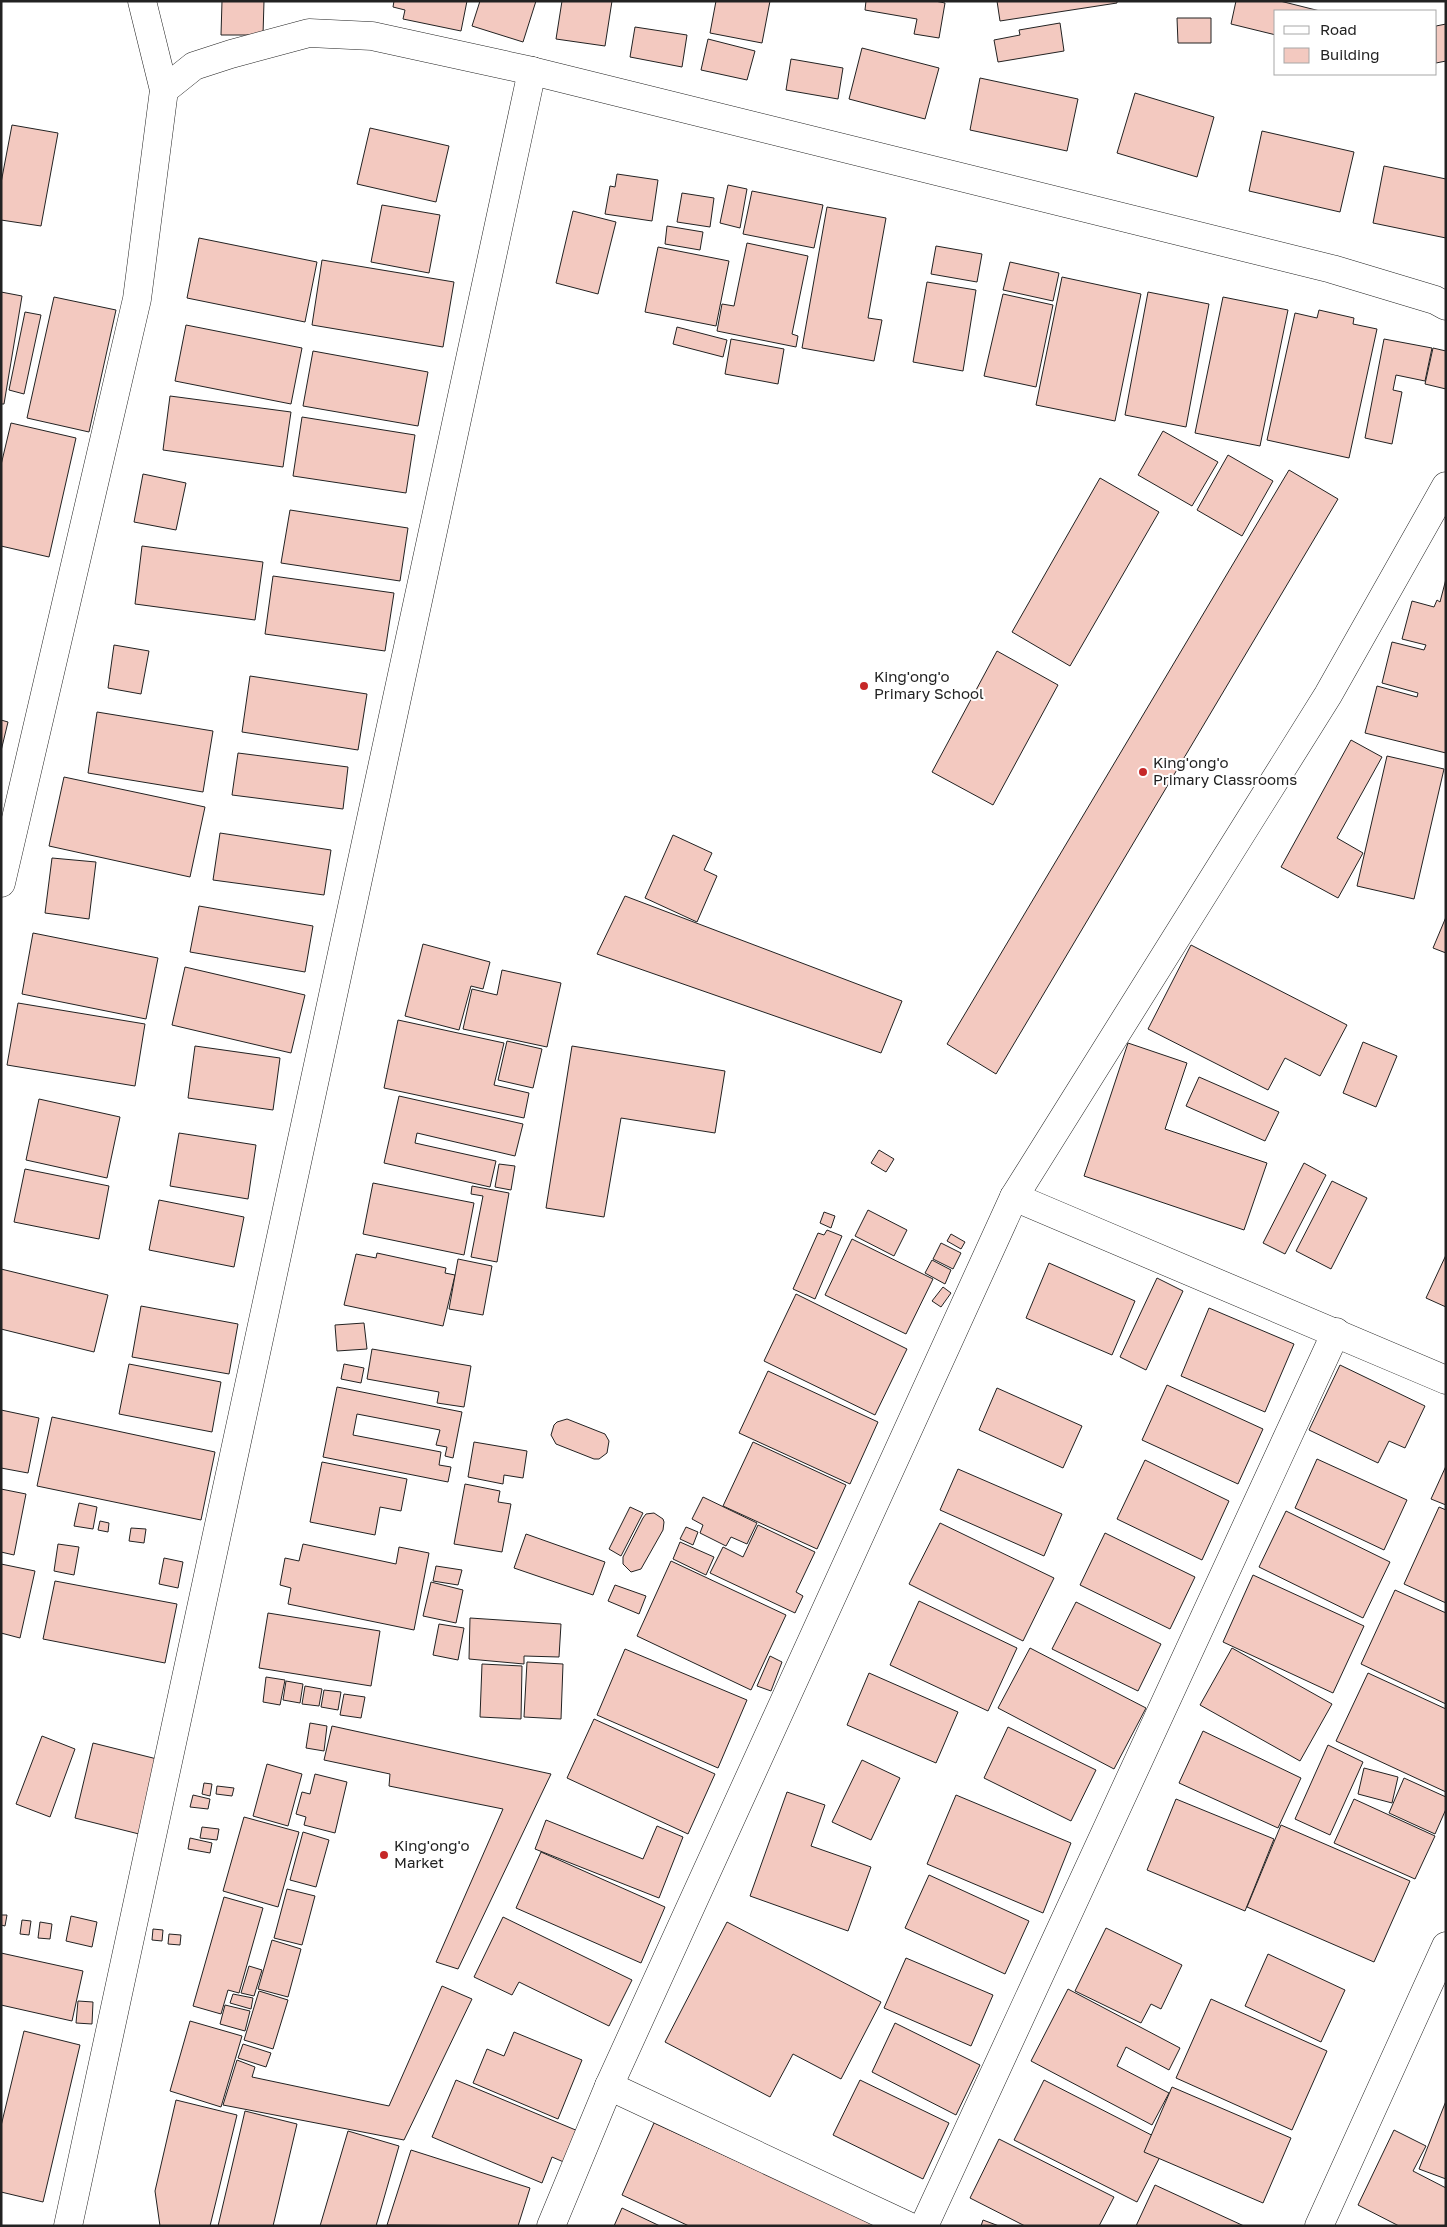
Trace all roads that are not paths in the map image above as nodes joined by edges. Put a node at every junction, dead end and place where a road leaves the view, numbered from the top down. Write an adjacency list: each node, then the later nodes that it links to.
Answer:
1 (142, 1): 3 (street)
2 (532, 71): 3 (street); 4 (street); 12 (street)
3 (164, 90): 6 (street)
4 (1446, 306)
5 (1446, 486): 7 (street)
6 (1, 883)
7 (1014, 1197): 8 (street); 11 (street)
8 (1336, 1332): 9 (street); 15 (street)
9 (1446, 1380)
10 (1446, 1946): 16 (street)
11 (609, 2086): 13 (street); 14 (street)
12 (68, 2226)
13 (551, 2226)
14 (908, 2226)
15 (924, 2226)
16 (1320, 2226)

